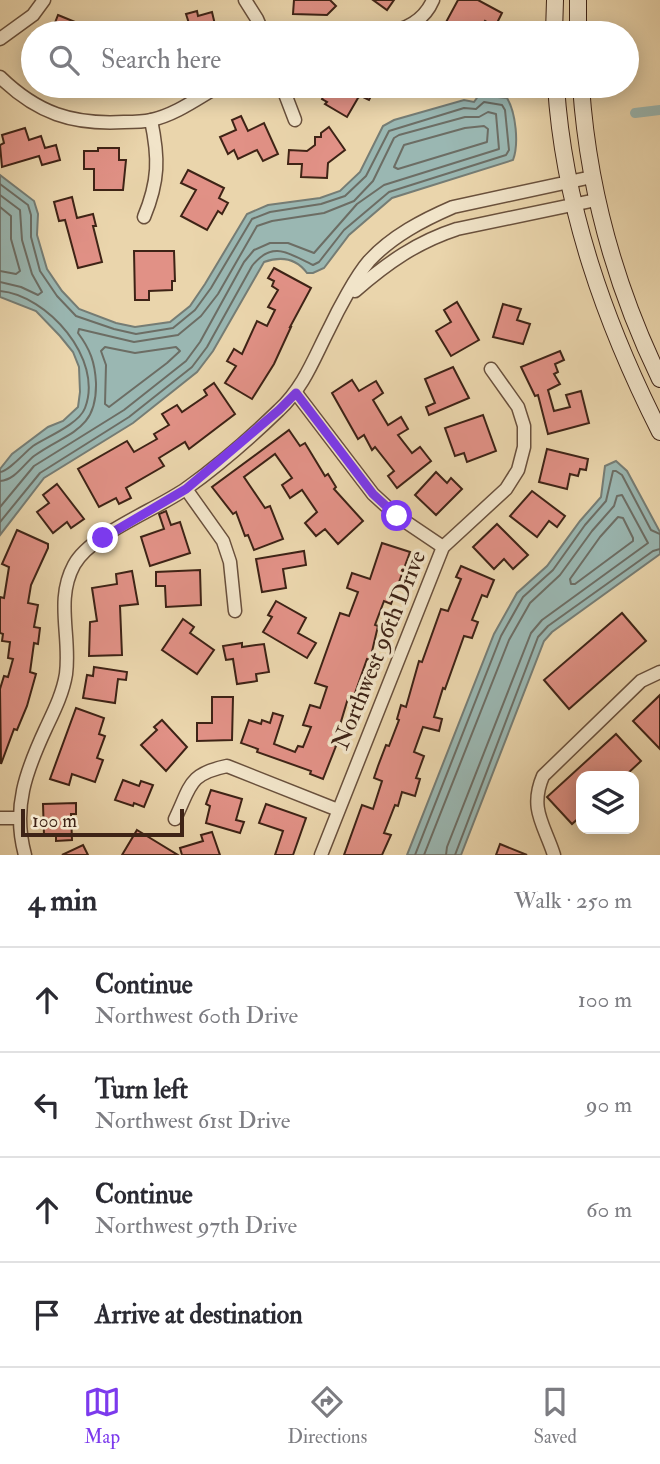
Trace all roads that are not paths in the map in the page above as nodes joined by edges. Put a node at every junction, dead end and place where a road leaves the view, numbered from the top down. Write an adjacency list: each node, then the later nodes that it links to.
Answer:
1 (44, 0): 6 (street)
2 (245, 0): 7 (street)
3 (433, 0): 8 (street)
4 (555, 0): 9 (main road)
5 (578, 0): 10 (main road)
6 (25, 21)
7 (258, 21)
8 (418, 21)
9 (554, 21)
10 (578, 21)
11 (21, 24): 12 (street)
12 (0, 39)
13 (0, 77): 14 (street)
14 (21, 94)
15 (27, 98): 20 (street)
16 (199, 98): 20 (street)
17 (287, 98): 21 (street)
18 (558, 98): 23 (main road)
19 (582, 98): 22 (main road)
20 (151, 120): 26 (street)
21 (295, 120)
22 (592, 177): 23 (street); 24 (main road)
23 (568, 180): 25 (main road); 27 (street)
24 (596, 200): 25 (street); 29 (main road)
25 (573, 204): 27 (street); 31 (main road)
26 (144, 217)
27 (347, 298): 30 (street)
28 (491, 369): 33 (street, Northwest 96th Drive)
29 (660, 379)
30 (296, 393): 32 (street); 33 (street)
31 (660, 432)
32 (186, 489): 34 (street); 38 (street)
33 (443, 547): 36 (street, Northwest 96th Drive)
34 (235, 611)
35 (660, 672): 42 (street)
36 (338, 810): 39 (street); 41 (street, Northwest 96th Drive)
37 (0, 818): 38 (street)
38 (18, 818): 40 (street)
39 (175, 819)
40 (25, 855)
41 (321, 855)
42 (555, 855)

